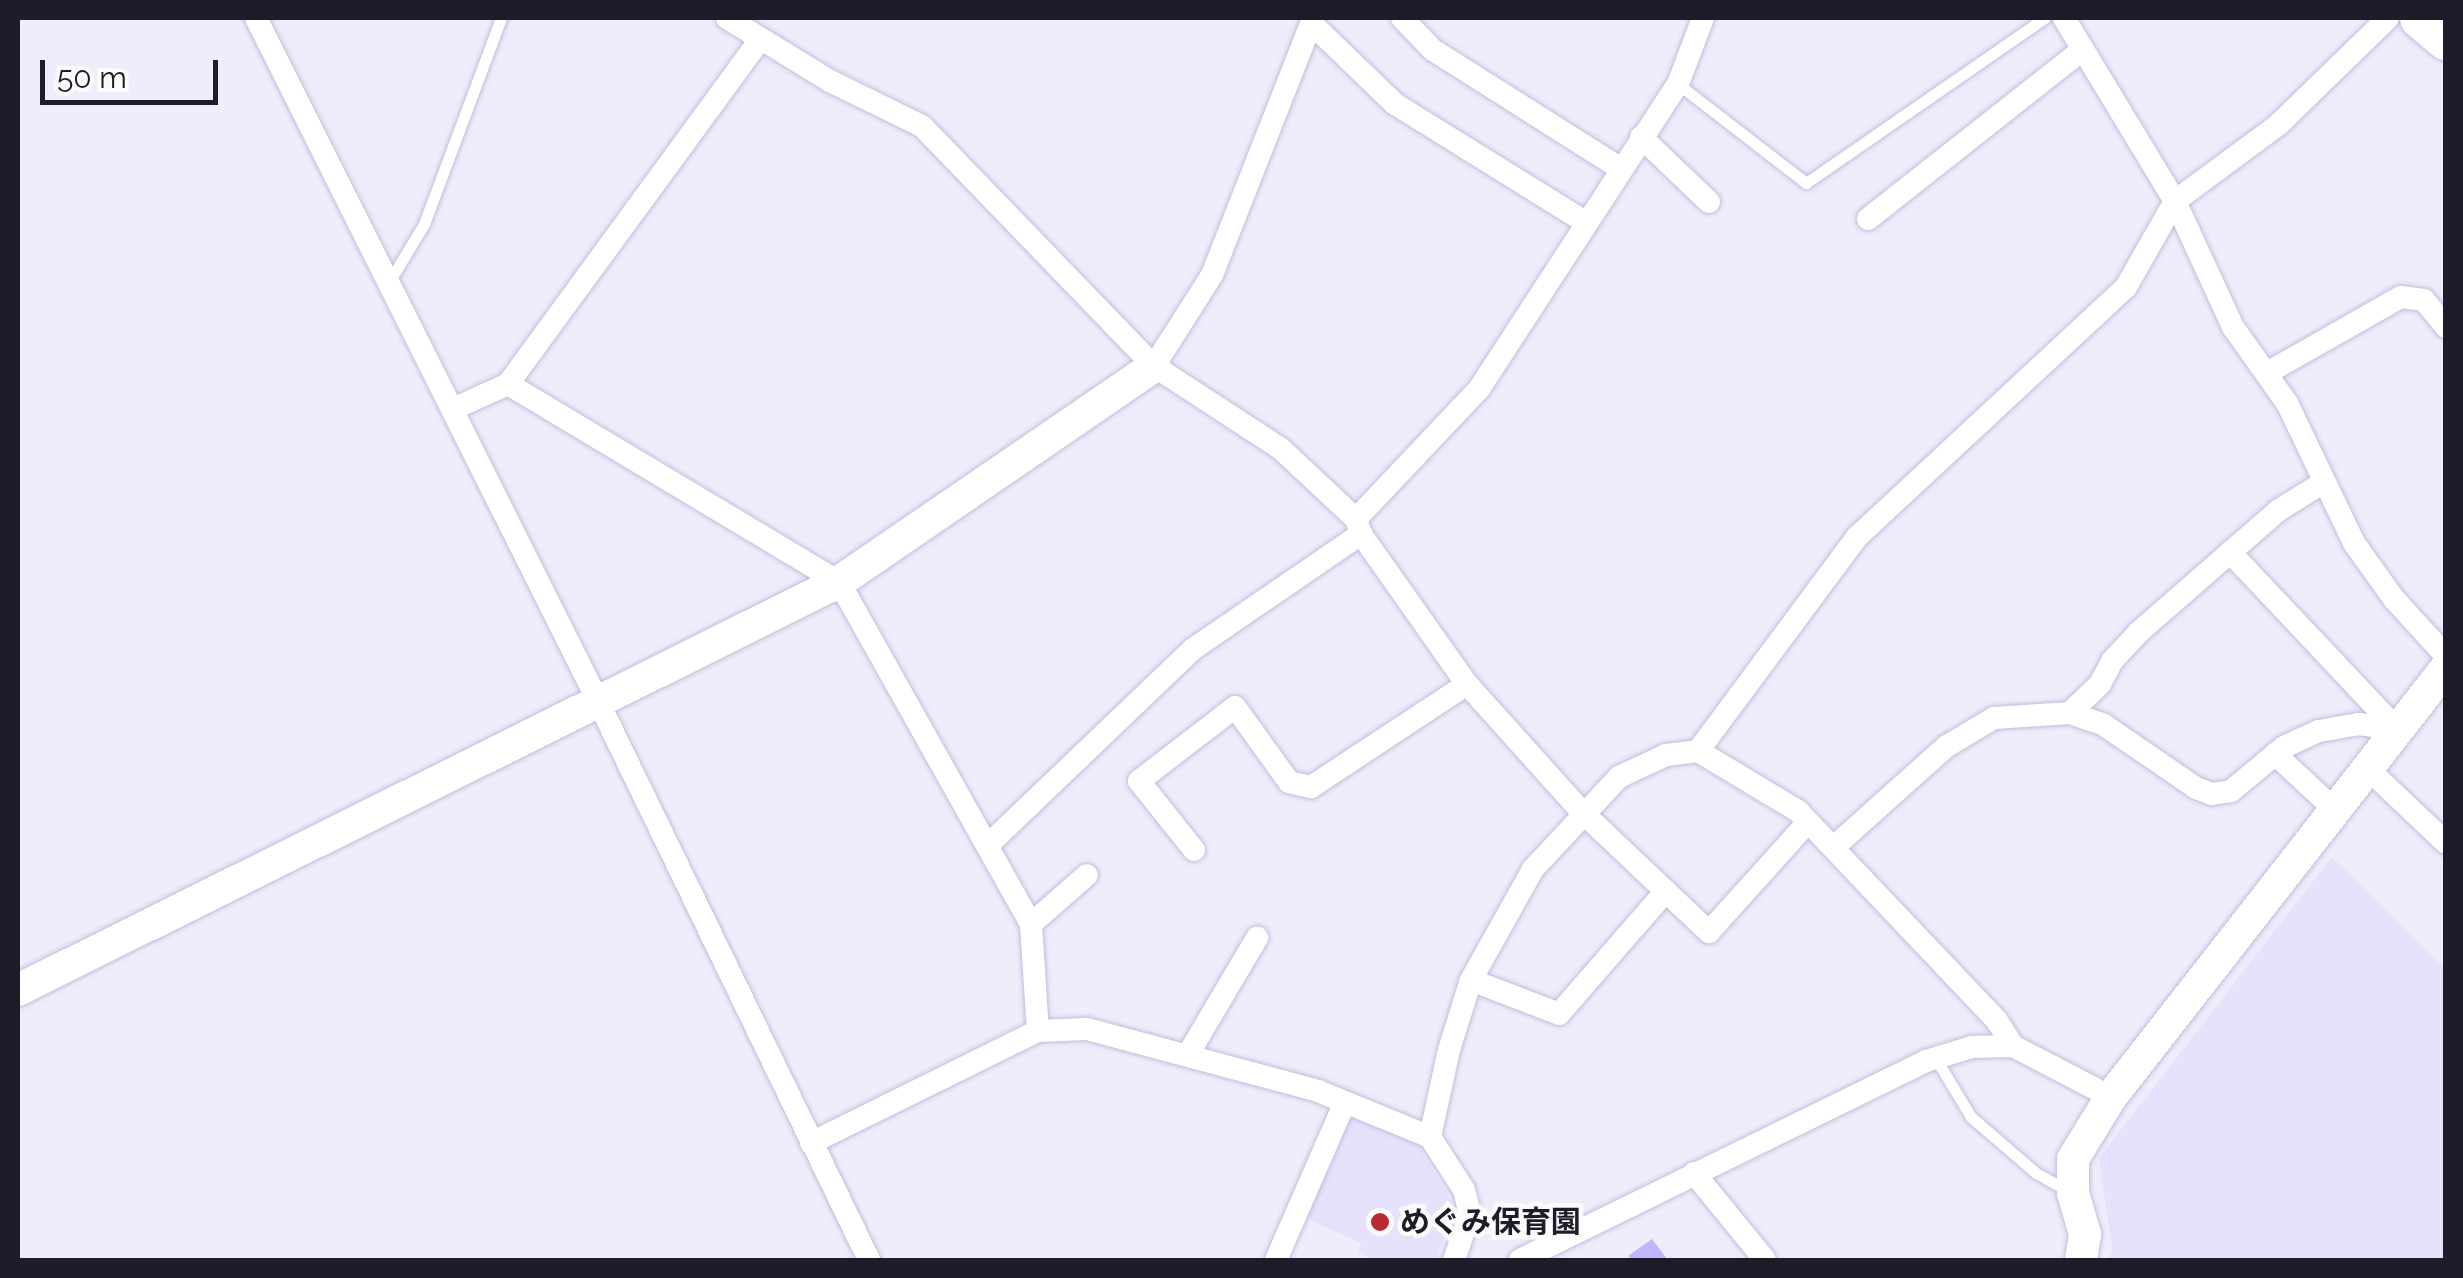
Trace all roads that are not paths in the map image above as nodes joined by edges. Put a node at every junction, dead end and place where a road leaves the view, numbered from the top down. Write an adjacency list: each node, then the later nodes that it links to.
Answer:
1 (256, 18): 21 (street)
2 (501, 18): 21 (lane)
3 (726, 18): 12 (street)
4 (1402, 18): 16 (street)
5 (1703, 18): 14 (street)
6 (2044, 18): 14 (lane)
7 (2064, 18): 13 (street)
8 (2388, 18): 17 (street)
9 (2421, 18): 11 (highway)
10 (1312, 20): 20 (street); 23 (street)
11 (2446, 39)
12 (760, 40): 23 (street); 25 (street)
13 (2082, 50): 17 (street); 19 (street)
14 (1678, 84): 15 (street)
15 (1641, 137): 16 (street); 18 (street)
16 (1620, 168): 20 (street)
17 (2175, 201): 24 (street); 37 (street)
18 (1709, 202)
19 (1868, 219)
20 (1585, 222): 28 (street)
21 (389, 282): 26 (street)
22 (2446, 327): 24 (street)
23 (1154, 366): 28 (street); 30 (street)
24 (2267, 373): 27 (street)
25 (508, 384): 26 (street); 30 (street)
26 (453, 409): 34 (street)
27 (2324, 482): 29 (street); 31 (street)
28 (1358, 527): 33 (street); 43 (street)
29 (2230, 552): 35 (street); 36 (street)
30 (839, 582): 34 (street); 43 (street)
31 (2446, 656)
32 (2446, 668): 36 (street)
33 (1467, 684): 41 (street); 46 (street)
34 (596, 698): 52 (street); 60 (street)
35 (2070, 713): 38 (street); 45 (street)
36 (2398, 730): 38 (street); 39 (street)
37 (1698, 751): 41 (street); 42 (street)
38 (2275, 754): 40 (street)
39 (2368, 768): 40 (street); 44 (street)
40 (2335, 810): 57 (street)
41 (1582, 812): 48 (street); 51 (street)
42 (1808, 822): 45 (street); 48 (street)
43 (989, 844): 49 (street)
44 (2446, 844)
45 (1835, 846): 54 (street)
46 (1194, 850)
47 (1087, 875): 49 (street)
48 (1666, 891): 51 (street)
49 (1032, 924): 53 (street)
50 (1257, 938): 55 (street)
51 (1472, 980): 59 (street)
52 (18, 990)
53 (1038, 1031): 55 (street); 60 (street)
54 (2013, 1046): 56 (street); 57 (street)
55 (1189, 1053): 58 (street)
56 (1936, 1058): 61 (street); 62 (lane)
57 (2111, 1097): 62 (street)
58 (1346, 1102): 59 (street); 64 (street)
59 (1430, 1137): 65 (street)
60 (810, 1142): 63 (street)
61 (1694, 1173): 66 (street); 67 (street)
62 (2073, 1193): 68 (street)
63 (869, 1260)
64 (1276, 1260)
65 (1454, 1260)
66 (1520, 1260)
67 (1765, 1260)
68 (2081, 1260)

